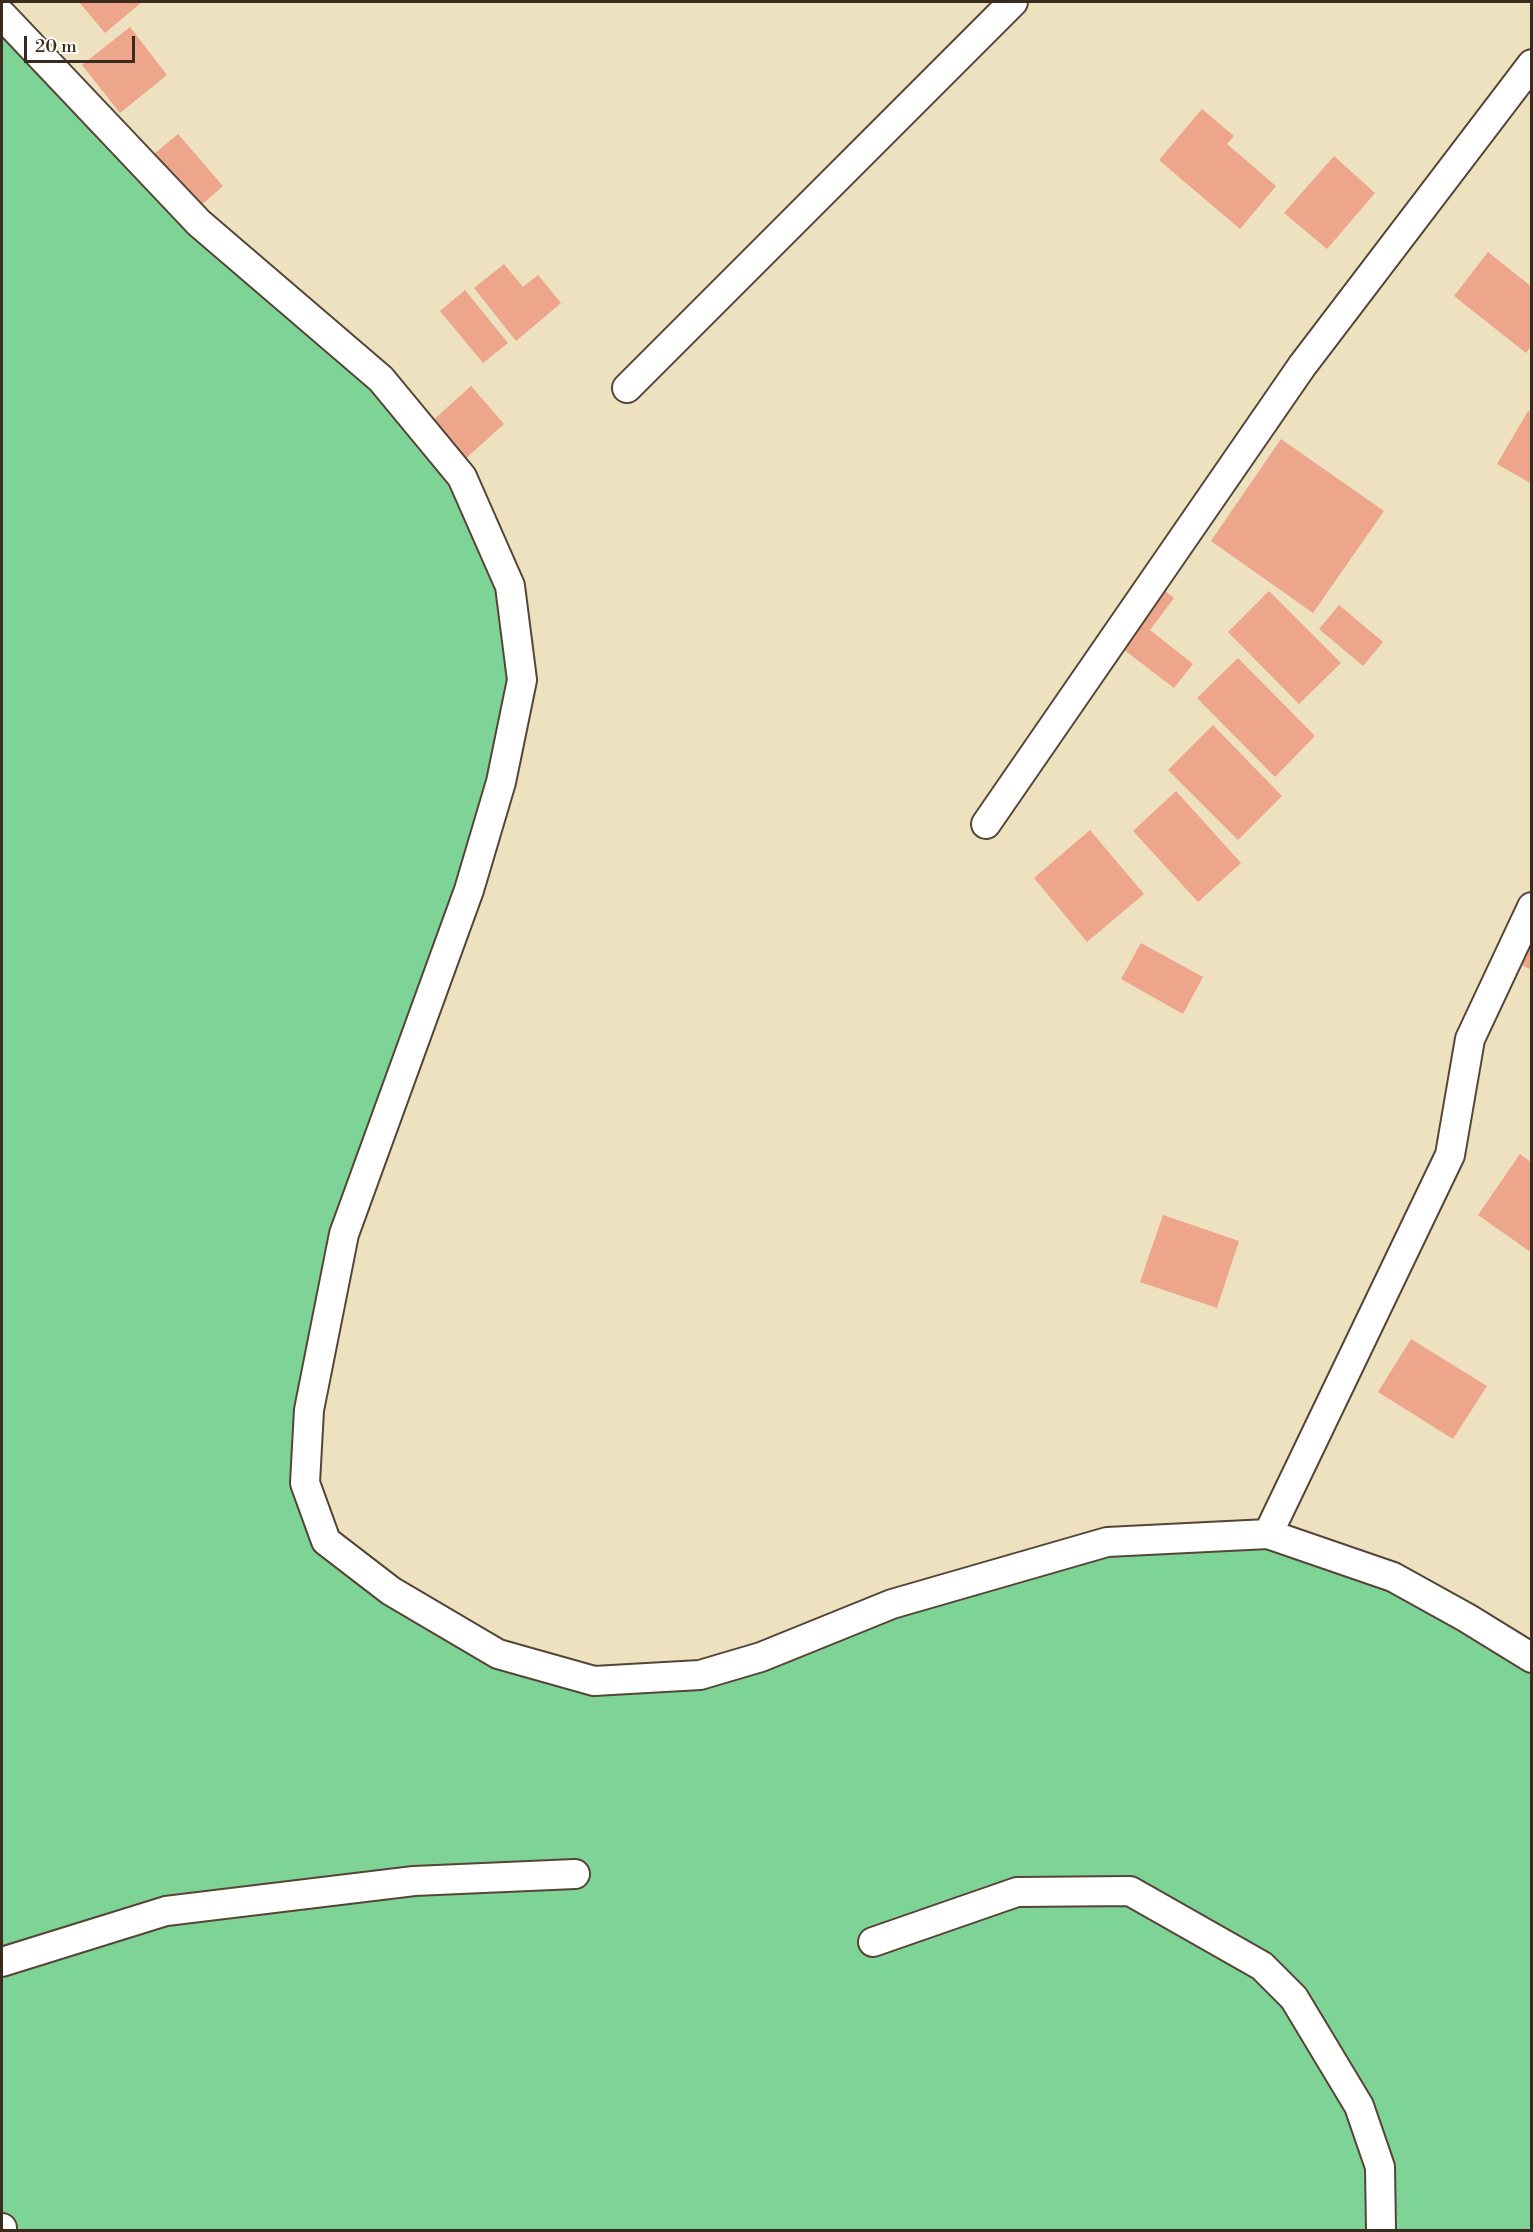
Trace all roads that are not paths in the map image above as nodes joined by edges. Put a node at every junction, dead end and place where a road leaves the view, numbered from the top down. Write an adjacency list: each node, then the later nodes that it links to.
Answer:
1 (1013, 2): 4 (street)
2 (2, 15): 7 (street)
3 (1532, 64): 5 (street)
4 (627, 388)
5 (986, 824)
6 (1532, 907): 7 (street)
7 (1268, 1533): 8 (street)
8 (1532, 1658)
9 (575, 1874): 11 (street)
10 (873, 1942): 12 (street)
11 (2, 1962)
12 (1381, 2230)

